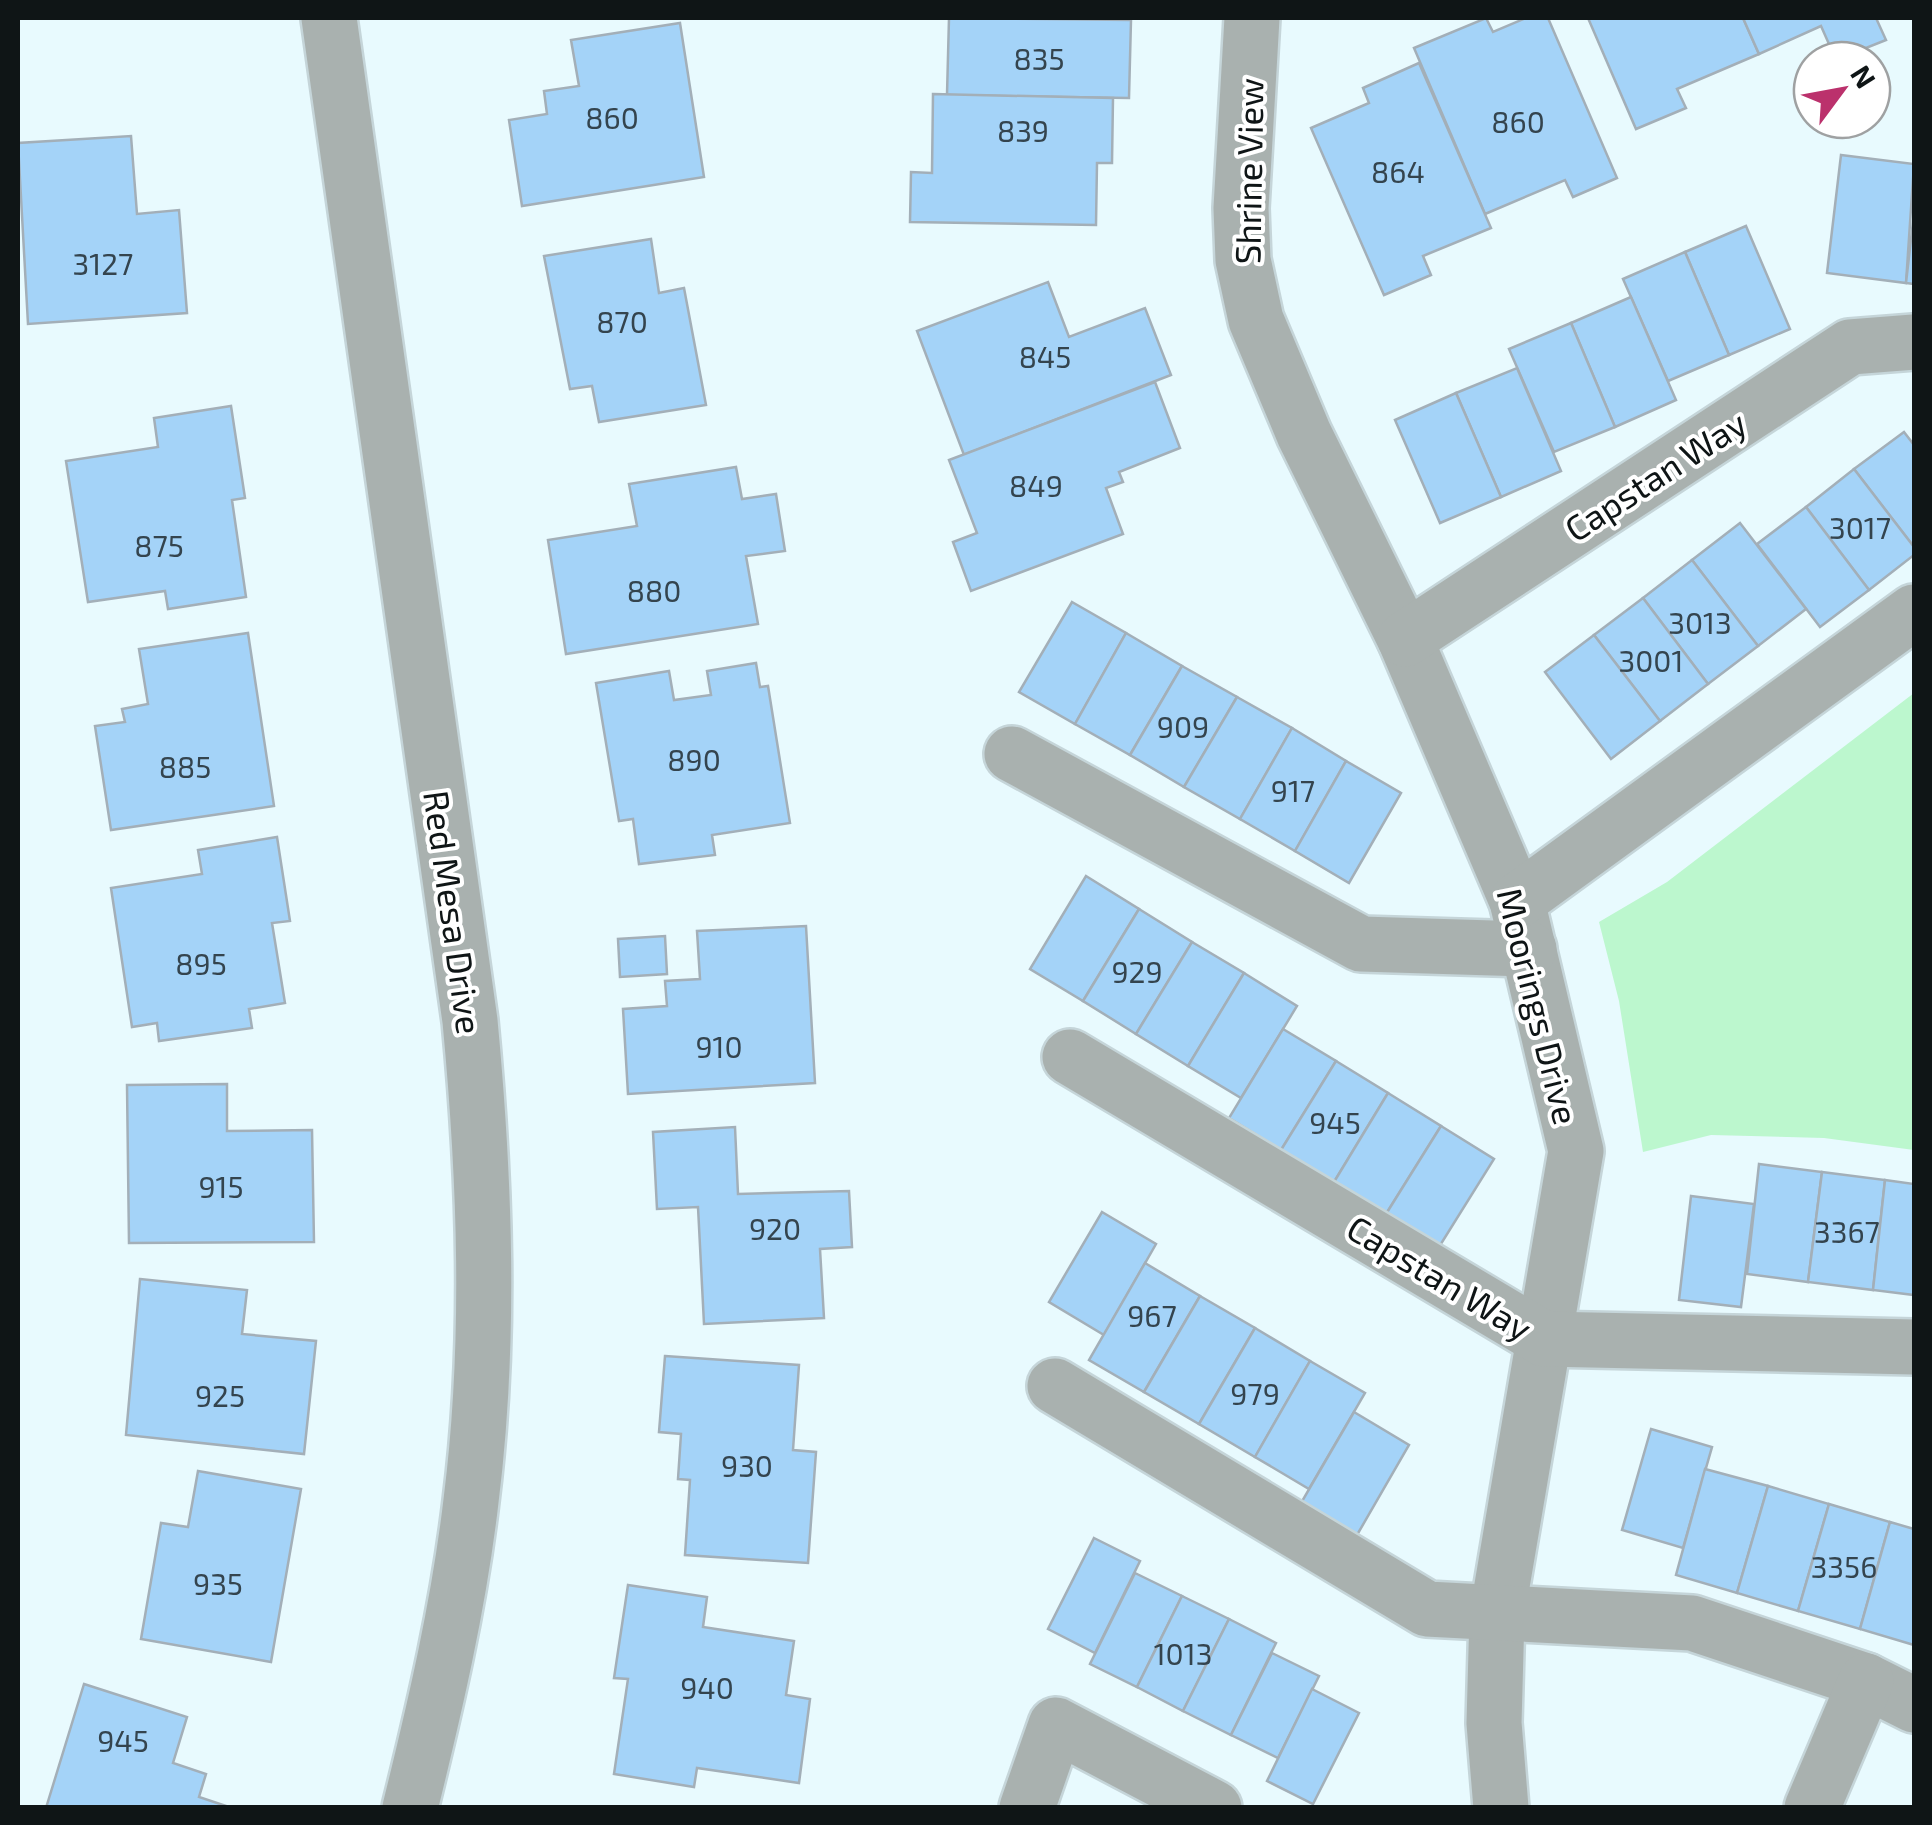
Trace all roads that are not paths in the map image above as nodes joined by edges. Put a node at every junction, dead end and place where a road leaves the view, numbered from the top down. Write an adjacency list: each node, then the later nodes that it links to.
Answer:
1 (329, 18): 16 (street, Red Mesa Drive)
2 (1252, 18): 4 (street, Shrine View)
3 (1914, 342): 6 (street, Capstan Way)
4 (1304, 434): 6 (street, Moorings Drive)
5 (1914, 612): 8 (street)
6 (1405, 640): 8 (street, Moorings Drive)
7 (1012, 754): 8 (street)
8 (1523, 925): 10 (street, Moorings Drive)
9 (1070, 1057): 10 (street, Capstan Way)
10 (1544, 1339): 11 (street, Capstan Way); 13 (street, Moorings Drive)
11 (1914, 1347)
12 (1055, 1386): 13 (street)
13 (1497, 1615): 14 (street); 19 (street, Moorings Drive)
14 (1866, 1681): 15 (street); 20 (street)
15 (1914, 1705)
16 (410, 1808)
17 (1027, 1808): 18 (street)
18 (1214, 1808)
19 (1501, 1808)
20 (1812, 1808)

